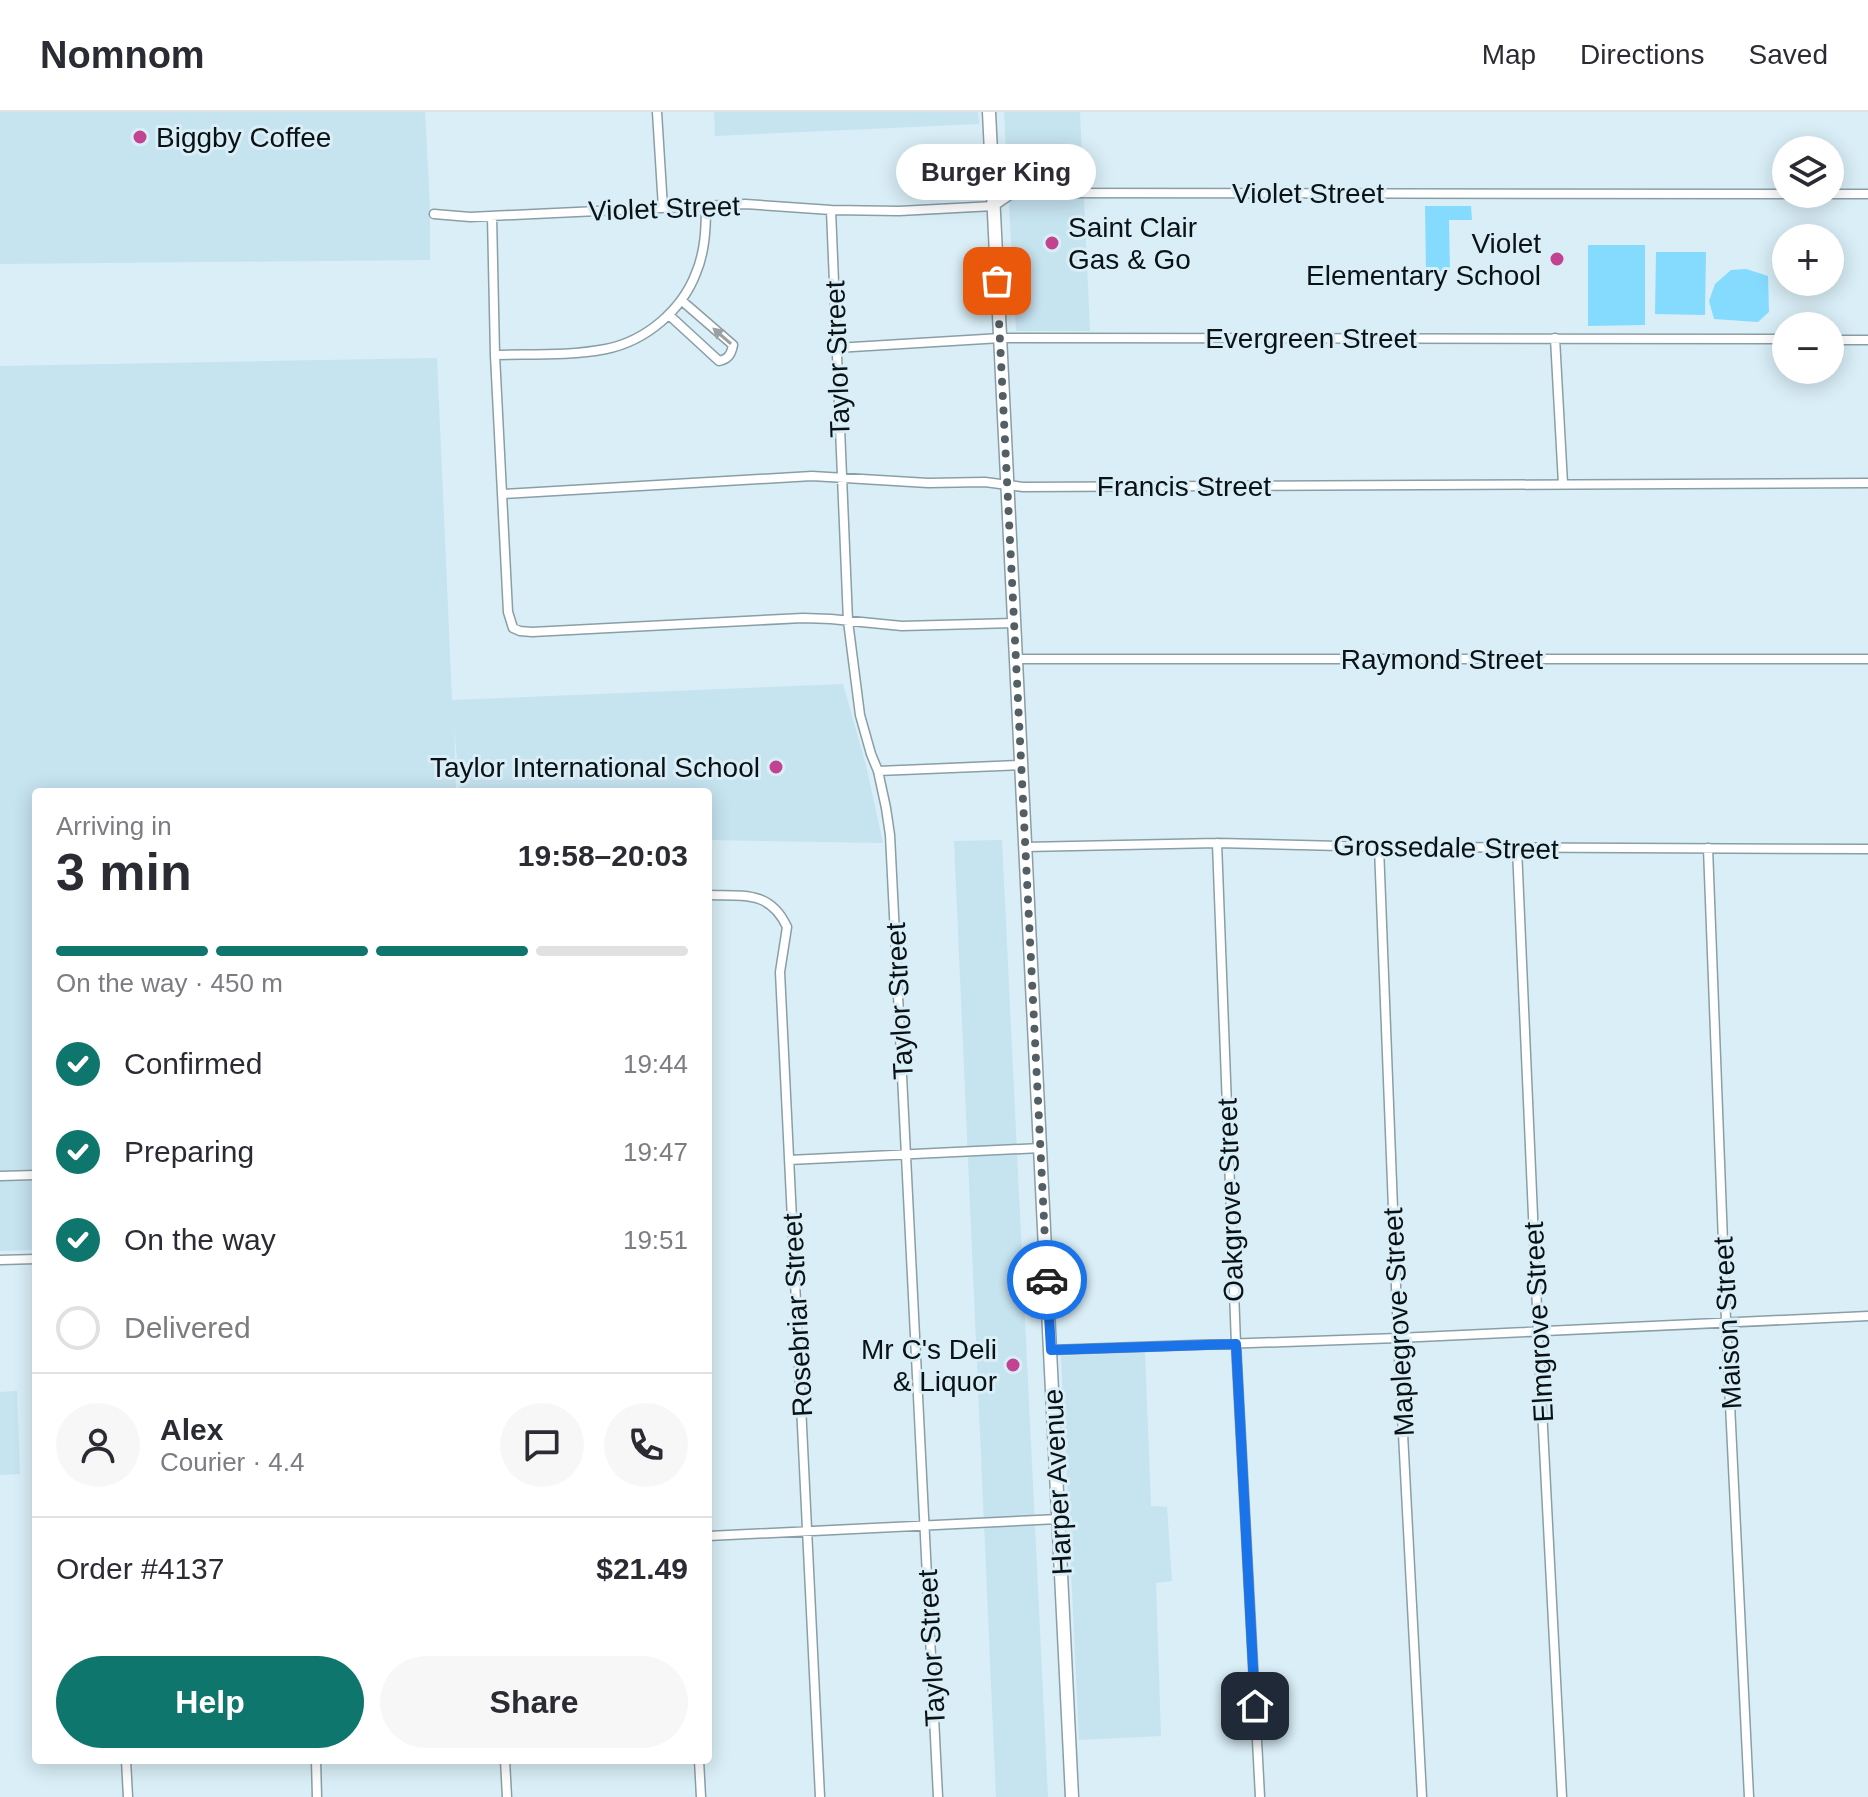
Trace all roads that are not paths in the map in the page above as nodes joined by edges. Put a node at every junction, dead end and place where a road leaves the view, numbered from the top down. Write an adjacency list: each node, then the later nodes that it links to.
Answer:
1 (657, 112): 8 (street)
2 (989, 112): 7 (main road, Harper Avenue)
3 (1772, 194): 7 (street, Violet Street)
4 (1844, 194): 5 (street)
5 (1868, 194)
6 (706, 206): 8 (street, Violet Street); 9 (street, Violet Street); 12 (street)
7 (994, 206): 9 (street, Violet Street); 14 (main road, Harper Avenue)
8 (663, 208): 11 (street, Violet Street)
9 (831, 210): 19 (street, Taylor Street)
10 (434, 214): 11 (street, Violet Street)
11 (492, 216): 20 (street)
12 (681, 300): 13 (street); 13 (street, one-way to 12)
13 (669, 315): 20 (street)
14 (1001, 338): 15 (street, Evergreen Street); 19 (street, Evergreen Street); 24 (main road, Harper Avenue)
15 (1555, 338): 16 (street, Evergreen Street); 23 (street)
16 (1772, 339)
17 (1844, 340): 18 (street)
18 (1868, 340)
19 (836, 348): 21 (street, Taylor Street)
20 (495, 355): 25 (street)
21 (842, 477): 24 (street, Francis Street); 25 (street, Francis Street); 26 (street, Taylor Street)
22 (1868, 483): 23 (street, Francis Street)
23 (1563, 484): 24 (street, Francis Street)
24 (1007, 485): 27 (main road, Harper Avenue)
25 (502, 494): 26 (street)
26 (848, 621): 27 (street); 31 (street, Taylor Street)
27 (1014, 623): 28 (main road, Harper Avenue)
28 (1016, 659): 29 (street, Raymond Street); 30 (main road, Harper Avenue)
29 (1868, 659)
30 (1021, 765): 31 (street); 33 (main road, Harper Avenue)
31 (878, 771): 40 (street, Taylor Street)
32 (1217, 843): 33 (street, Grossedale Street); 34 (street, Grossedale Street); 50 (street, Oakgrove Street)
33 (1025, 847): 39 (main road, Harper Avenue)
34 (1379, 847): 35 (street, Grossedale Street); 49 (street, Maplegrove Street)
35 (1517, 848): 36 (street, Grossedale Street); 48 (street, Elmgrove Street)
36 (1708, 848): 37 (street, Grossedale Street); 47 (street, Maison Street)
37 (1868, 849)
38 (712, 895): 41 (street, Rosebriar Street)
39 (1041, 1148): 40 (street); 51 (main road, Harper Avenue)
40 (907, 1154): 41 (street); 53 (street, Taylor Street)
41 (789, 1160): 54 (street, Rosebriar Street)
42 (32, 1175): 43 (street)
43 (0, 1176)
44 (32, 1259): 45 (street)
45 (0, 1260)
46 (1868, 1316): 47 (street)
47 (1726, 1321): 48 (street); 70 (street, Maison Street)
48 (1538, 1331): 49 (street); 69 (street, Elmgrove Street)
49 (1398, 1338): 50 (street); 68 (street, Maplegrove Street)
50 (1236, 1344): 51 (street); 67 (street, Oakgrove Street)
51 (1051, 1350): 52 (main road, Harper Avenue)
52 (1059, 1519): 53 (street); 66 (main road, Harper Avenue)
53 (925, 1525): 54 (street); 65 (street, Taylor Street)
54 (807, 1531): 55 (street); 64 (street, Rosebriar Street)
55 (712, 1536)
56 (126, 1764): 60 (street)
57 (316, 1764): 61 (street)
58 (505, 1764): 62 (street)
59 (699, 1764): 63 (street)
60 (128, 1797)
61 (317, 1797)
62 (507, 1797)
63 (701, 1797)
64 (820, 1797)
65 (938, 1797)
66 (1072, 1797)
67 (1260, 1797)
68 (1422, 1797)
69 (1562, 1797)
70 (1749, 1797)

